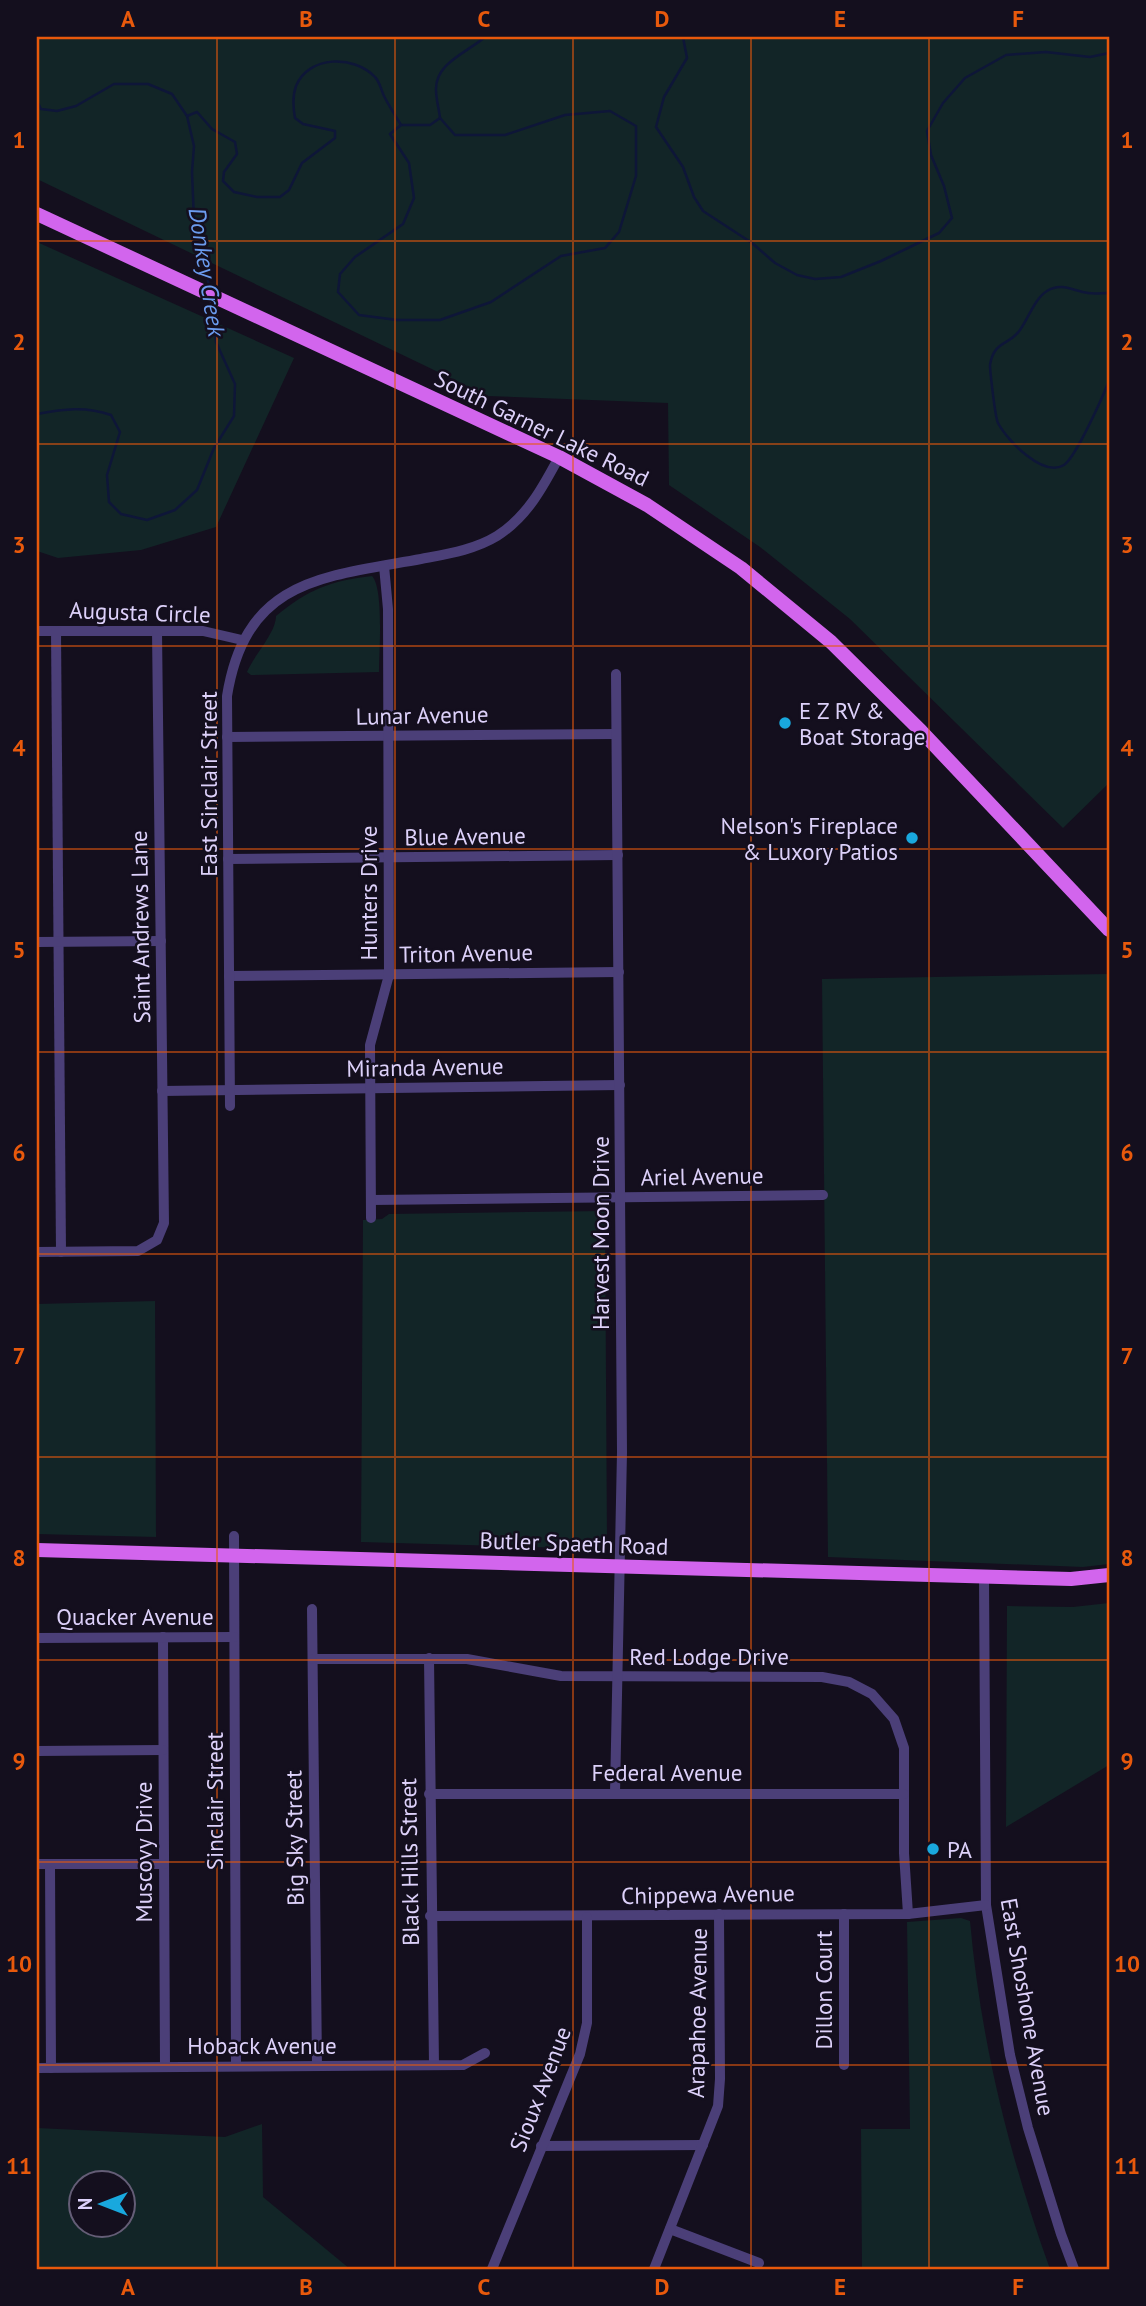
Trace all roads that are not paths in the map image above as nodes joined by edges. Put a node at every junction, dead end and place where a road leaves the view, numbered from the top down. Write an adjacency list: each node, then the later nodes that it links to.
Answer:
1 (37, 214): 2 (main road, South Garner Lake Road)
2 (559, 457): 3 (street, East Sinclair Street); 15 (main road, South Garner Lake Road)
3 (384, 566): 7 (street, East Sinclair Street); 11 (street, Hunters Drive)
4 (37, 631): 5 (street, Augusta Circle)
5 (56, 631): 6 (street, Augusta Circle); 18 (street)
6 (157, 631): 7 (street, Augusta Circle); 16 (street, Saint Andrews Lane)
7 (242, 640): 10 (street, East Sinclair Street)
8 (616, 674): 9 (street, Harvest Moon Drive)
9 (616, 734): 11 (street, Lunar Avenue); 12 (street, Harvest Moon Drive)
10 (228, 737): 11 (street, Lunar Avenue); 14 (street, East Sinclair Street)
11 (388, 737): 13 (street, Hunters Drive)
12 (618, 855): 13 (street, Blue Avenue); 19 (street, Harvest Moon Drive)
13 (388, 858): 14 (street, Blue Avenue); 20 (street, Hunters Drive)
14 (228, 859): 21 (street, East Sinclair Street)
15 (1109, 930)
16 (161, 941): 18 (street); 25 (street, Saint Andrews Lane)
17 (37, 942): 18 (street)
18 (58, 942): 32 (street)
19 (619, 972): 20 (street, Triton Avenue); 22 (street, Harvest Moon Drive)
20 (389, 975): 21 (street, Triton Avenue); 24 (street, Hunters Drive)
21 (229, 976): 23 (street, East Sinclair Street)
22 (620, 1085): 24 (street, Miranda Avenue); 28 (street, Harvest Moon Drive)
23 (230, 1089): 24 (street, Miranda Avenue); 25 (street, Miranda Avenue); 26 (street, East Sinclair Street)
24 (371, 1089): 29 (street, Hunters Drive)
25 (162, 1091): 32 (street, Saint Andrews Lane)
26 (230, 1106)
27 (823, 1195): 28 (street, Ariel Avenue)
28 (620, 1198): 29 (street, Ariel Avenue); 36 (street, Harvest Moon Drive)
29 (371, 1200): 30 (street, Hunters Drive)
30 (371, 1218)
31 (37, 1252): 32 (street)
32 (61, 1252)
33 (234, 1536): 35 (street, Sinclair Street)
34 (37, 1550): 35 (main road, Butler Spaeth Road)
35 (234, 1556): 36 (main road, Butler Spaeth Road); 41 (street, Sinclair Street)
36 (619, 1567): 38 (main road, Butler Spaeth Road); 45 (street, Harvest Moon Drive)
37 (1109, 1575): 38 (main road, Butler Spaeth Road)
38 (984, 1576): 54 (street, East Shoshone Avenue)
39 (312, 1609): 44 (street, Big Sky Street)
40 (163, 1637): 41 (street, Quacker Avenue); 42 (street, Quacker Avenue); 46 (street, Muscovy Drive)
41 (234, 1637): 62 (street, Sinclair Street)
42 (37, 1638)
43 (429, 1658): 44 (street, Red Lodge Drive); 45 (street, Red Lodge Drive); 49 (street, Black Hills Street)
44 (313, 1659): 63 (street, Big Sky Street)
45 (616, 1676): 48 (street, Harvest Moon Drive); 50 (street, Red Lodge Drive)
46 (163, 1750): 47 (street); 53 (street, Muscovy Drive)
47 (37, 1751)
48 (615, 1793): 49 (street, Federal Avenue); 50 (street, Federal Avenue)
49 (429, 1794): 58 (street, Black Hills Street)
50 (904, 1794): 57 (street, Red Lodge Drive)
51 (37, 1864): 52 (street)
52 (50, 1864): 53 (street); 67 (street)
53 (164, 1864): 65 (street, Muscovy Drive)
54 (986, 1906): 57 (street, Chippewa Avenue); 74 (street, East Shoshone Avenue)
55 (719, 1914): 56 (street, Chippewa Avenue); 59 (street, Chippewa Avenue); 68 (street, Arapahoe Avenue)
56 (844, 1914): 57 (street, Chippewa Avenue); 61 (street, Dillon Court)
57 (908, 1914)
58 (430, 1916): 59 (street, Chippewa Avenue); 64 (street, Black Hills Street)
59 (587, 1917): 69 (street, Sioux Avenue)
60 (485, 2053): 64 (street, Hoback Avenue)
61 (845, 2065)
62 (236, 2066): 63 (street, Hoback Avenue); 65 (street, Hoback Avenue)
63 (317, 2066): 64 (street, Hoback Avenue)
64 (434, 2066)
65 (165, 2067): 67 (street, Hoback Avenue)
66 (37, 2068): 67 (street, Hoback Avenue)
67 (51, 2068)
68 (703, 2145): 69 (street); 70 (street, Arapahoe Avenue)
69 (541, 2146): 72 (street, Sioux Avenue)
70 (670, 2229): 71 (street); 73 (street, Arapahoe Avenue)
71 (759, 2263)
72 (492, 2269)
73 (654, 2269)
74 (1074, 2269)

